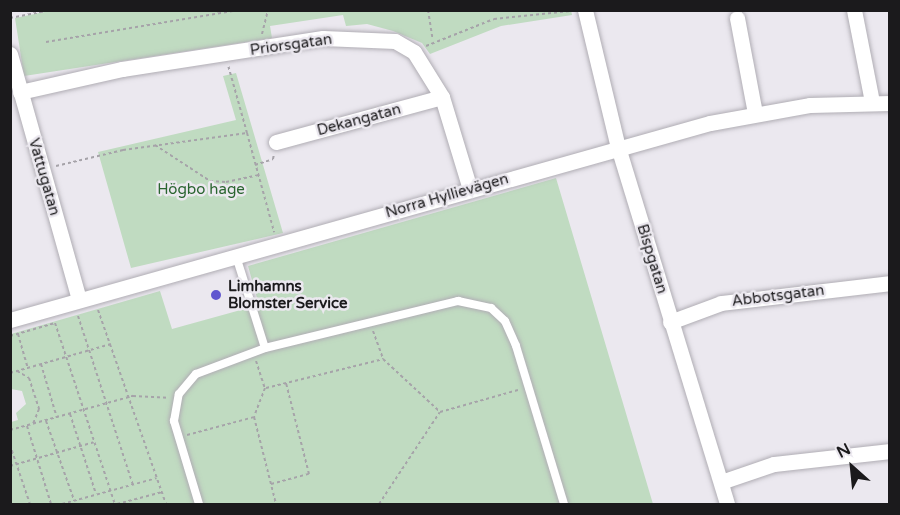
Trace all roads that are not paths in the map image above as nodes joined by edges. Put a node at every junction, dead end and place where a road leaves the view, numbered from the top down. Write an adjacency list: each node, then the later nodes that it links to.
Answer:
1 (854, 10): 7 (street)
2 (585, 11): 11 (street, Bispgatan)
3 (737, 18): 9 (street)
4 (10, 54): 5 (street, Vattugatan)
5 (20, 92): 6 (street, Priorsgatan); 15 (street, Vattugatan)
6 (442, 98): 10 (street, Dekangatan); 12 (street)
7 (872, 102): 8 (street, Norra Hyllievägen); 9 (street, Norra Hyllievägen)
8 (890, 103)
9 (755, 113): 11 (street, Norra Hyllievägen)
10 (276, 142)
11 (618, 147): 12 (street, Norra Hyllievägen); 16 (street, Bispgatan)
12 (470, 189): 13 (street, Norra Hyllievägen)
13 (236, 256): 15 (street, Norra Hyllievägen); 18 (lane)
14 (890, 283): 16 (street, Abbotsgatan)
15 (79, 300): 17 (street, Norra Hyllievägen)
16 (670, 322): 20 (street, Bispgatan)
17 (14, 327)
18 (265, 348): 21 (lane); 22 (lane)
19 (890, 451): 20 (street)
20 (721, 482): 23 (street, Bispgatan)
21 (199, 504)
22 (564, 504)
23 (727, 504)

